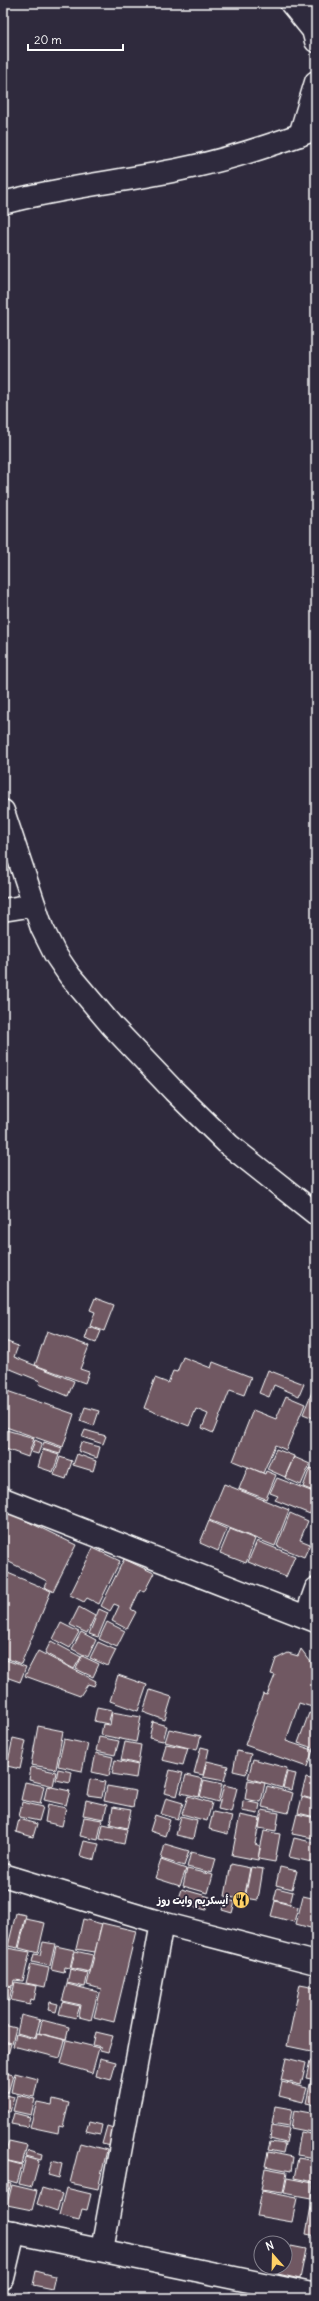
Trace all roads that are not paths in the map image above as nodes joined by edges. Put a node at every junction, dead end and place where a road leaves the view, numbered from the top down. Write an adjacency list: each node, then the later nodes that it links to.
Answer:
1 (291, 3): 2 (street)
2 (316, 41)
3 (316, 82): 4 (street)
4 (308, 132): 5 (street)
5 (3, 203)
6 (3, 811): 7 (street)
7 (34, 904): 8 (street); 9 (street)
8 (3, 910)
9 (316, 1214)
10 (3, 1499): 12 (street)
11 (316, 1589): 12 (street)
12 (311, 1619)
13 (3, 1876): 14 (street)
14 (162, 1923): 15 (street); 17 (street)
15 (316, 1963)
16 (8, 2231): 17 (street); 18 (street)
17 (102, 2250): 19 (street)
18 (3, 2278)
19 (316, 2296)

